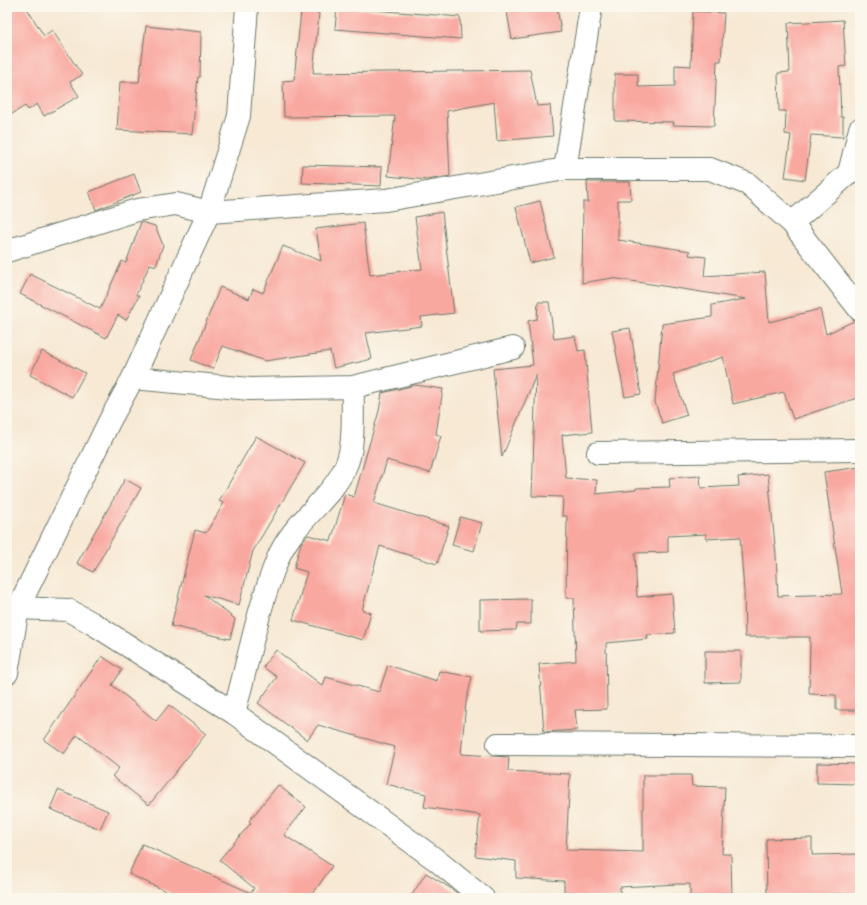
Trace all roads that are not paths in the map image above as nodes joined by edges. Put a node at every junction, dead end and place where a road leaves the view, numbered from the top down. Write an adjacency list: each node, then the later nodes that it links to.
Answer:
1 (247, 7): 6 (street)
2 (591, 7): 4 (street)
3 (860, 129): 5 (street)
4 (565, 169): 6 (street); 7 (street)
5 (854, 172): 7 (street)
6 (209, 212): 8 (street); 11 (street)
7 (792, 223): 9 (street)
8 (7, 251)
9 (860, 310)
10 (513, 348): 12 (street)
11 (133, 378): 12 (street); 15 (street)
12 (353, 387): 17 (street)
13 (860, 450): 14 (street)
14 (598, 453)
15 (18, 608): 16 (street); 17 (street)
16 (7, 673)
17 (234, 713): 20 (street)
18 (498, 744): 19 (street)
19 (860, 746)
20 (483, 898)

